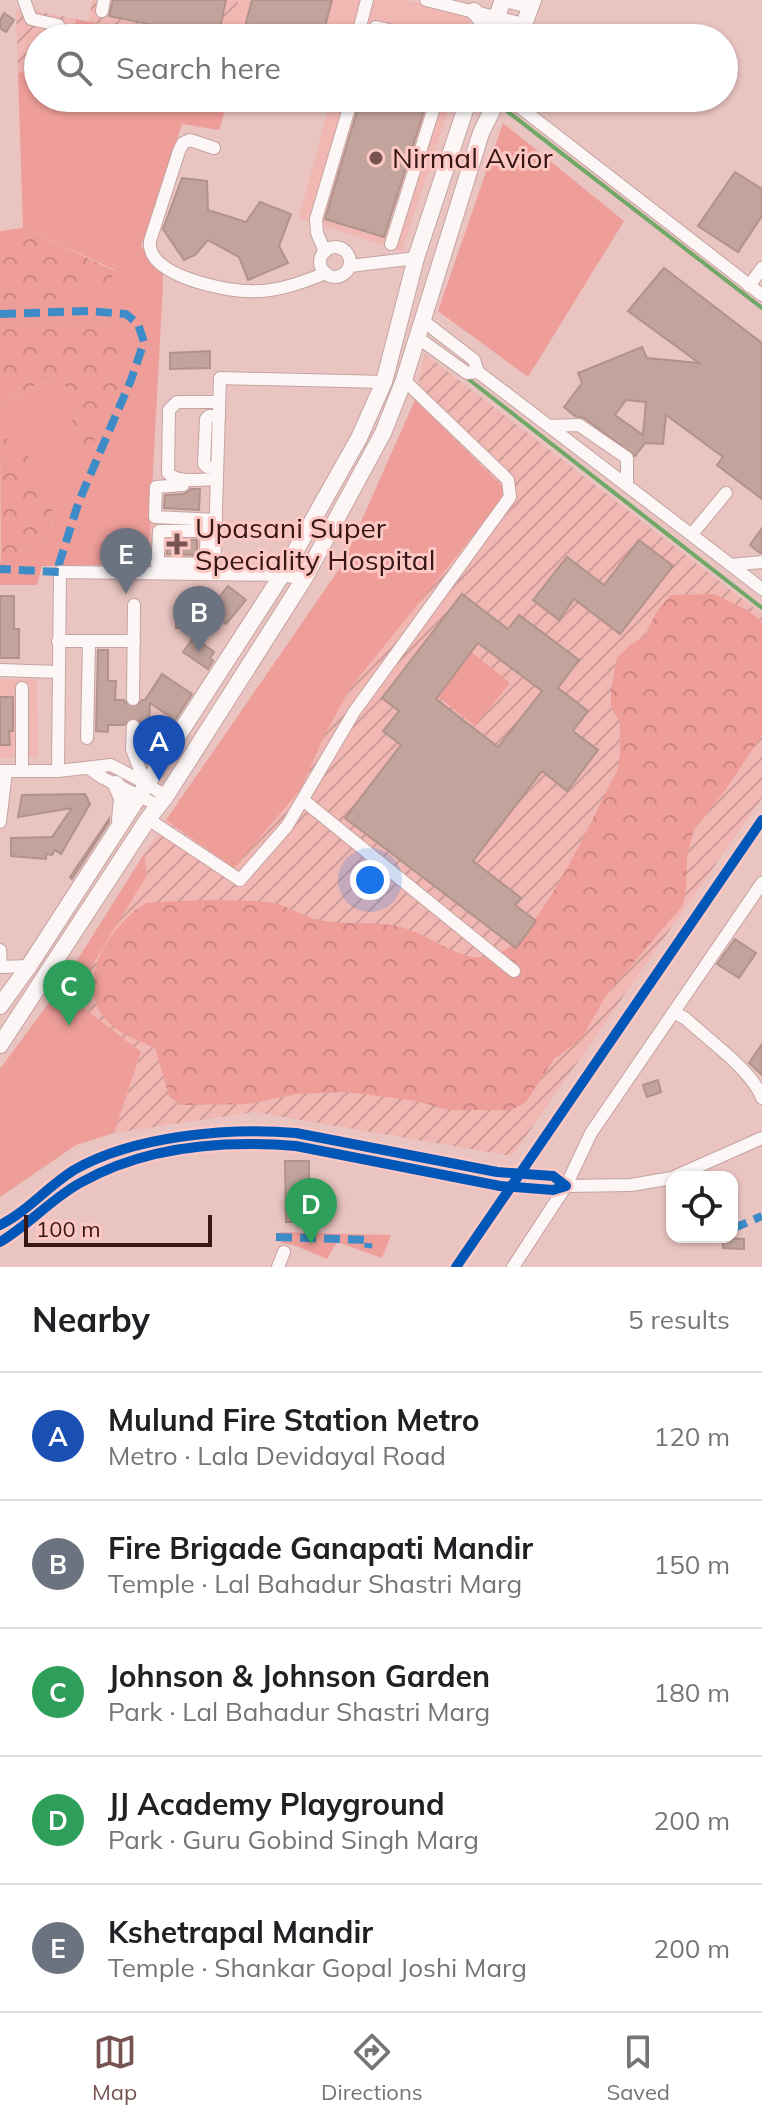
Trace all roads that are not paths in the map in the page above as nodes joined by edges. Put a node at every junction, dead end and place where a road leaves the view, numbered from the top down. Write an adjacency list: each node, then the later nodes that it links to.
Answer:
1 (24, 0): 7 (street)
2 (367, 0): 8 (street)
3 (426, 0): 6 (street)
4 (500, 4): 5 (street); 6 (street); 10 (main road); 11 (street)
5 (532, 4): 12 (main road)
6 (474, 11): 9 (main road)
7 (54, 24)
8 (361, 24)
9 (482, 24)
10 (492, 24)
11 (516, 24)
12 (524, 24)
13 (346, 112): 20 (street)
14 (433, 112): 19 (street)
15 (464, 112): 21 (main road)
16 (491, 112): 27 (main road)
17 (526, 112): 25 (street)
18 (214, 148): 24 (street)
19 (391, 244)
20 (325, 252): 22 (street); 24 (street)
21 (416, 258): 22 (street); 31 (main road)
22 (350, 266): 24 (street)
23 (762, 268): 25 (street)
24 (326, 273)
25 (749, 286): 26 (street)
26 (762, 295)
27 (422, 320): 28 (main road); 29 (street)
28 (417, 337): 29 (street); 30 (main road)
29 (478, 372): 33 (street)
30 (404, 380): 44 (main road); 63 (street)
31 (384, 382): 32 (street); 43 (main road)
32 (217, 402): 34 (street); 34 (street)
33 (549, 426): 35 (street); 35 (street)
34 (215, 477): 37 (street); 37 (street)
35 (627, 485): 38 (street)
36 (726, 493): 38 (street)
37 (212, 525): 41 (street); 42 (street)
38 (692, 534): 40 (street)
39 (762, 562): 40 (street)
40 (731, 565): 45 (street)
41 (157, 568): 42 (street); 47 (street)
42 (208, 568): 43 (street)
43 (282, 575): 44 (street); 61 (main road)
44 (304, 579): 64 (main road)
45 (762, 589)
46 (134, 605): 49 (street)
47 (58, 641): 48 (street); 51 (street)
48 (89, 641): 49 (street); 55 (street)
49 (134, 641): 53 (street)
50 (0, 670): 51 (street)
51 (58, 672): 59 (street)
52 (22, 688): 58 (street)
53 (133, 699)
54 (133, 726): 61 (street)
55 (87, 738)
56 (90, 769): 59 (street); 60 (street); 61 (street)
57 (3, 771): 58 (street); 62 (street)
58 (22, 771): 59 (street)
59 (58, 771)
60 (116, 784): 61 (street); 66 (main road)
61 (141, 789): 64 (street); 66 (main road)
62 (1, 799): 65 (street)
63 (303, 800): 64 (street); 71 (street)
64 (158, 807): 74 (main road)
65 (0, 822)
66 (120, 822): 69 (main road)
67 (762, 883): 73 (street)
68 (0, 950): 70 (street)
69 (29, 966): 70 (street); 72 (main road)
70 (0, 967)
71 (514, 971)
72 (0, 1006)
73 (674, 1012): 75 (street); 81 (street)
74 (0, 1045)
75 (762, 1098)
76 (762, 1138): 77 (street)
77 (687, 1171)
78 (666, 1178): 81 (street)
79 (498, 1179): 80 (street); 81 (street); 81 (street); 82 (street)
80 (49, 1188): 82 (street); 83 (street)
81 (559, 1188): 87 (street)
82 (58, 1198): 84 (street)
83 (0, 1225)
84 (0, 1242)
85 (284, 1252): 86 (street)
86 (278, 1267)
87 (513, 1267)

